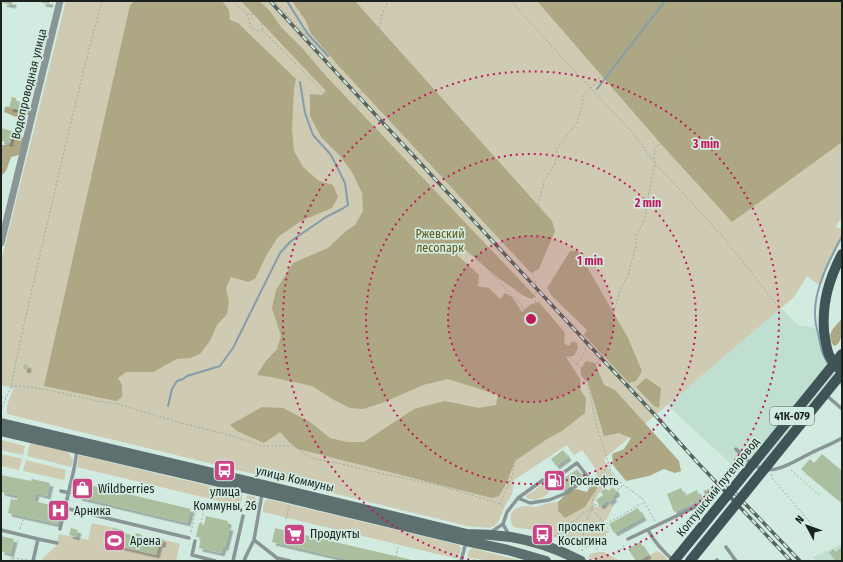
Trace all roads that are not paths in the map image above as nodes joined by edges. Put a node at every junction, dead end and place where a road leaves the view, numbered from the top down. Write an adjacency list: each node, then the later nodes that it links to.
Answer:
1 (60, 1): 2 (street, Водопроводная улица)
2 (1, 243)
3 (842, 254): 5 (main road)
4 (842, 354): 50 (main road, Колтушский путепровод / 41К-079, bridge)
5 (842, 373): 51 (main road, Колтушский путепровод / 41К-079, bridge)
6 (824, 393): 7 (lane)
7 (842, 409)
8 (1, 424): 11 (main road, улица Коммуны)
9 (1, 431): 11 (main road, улица Коммуны)
10 (842, 438): 12 (lane)
11 (78, 446): 21 (main road, улица Коммуны); 23 (lane)
12 (736, 449)
13 (572, 466): 14 (lane); 15 (lane); 24 (lane)
14 (567, 470): 16 (lane); 17 (lane)
15 (575, 471)
16 (562, 474): 18 (lane); 19 (lane)
17 (570, 474)
18 (556, 478): 20 (lane); 24 (lane)
19 (565, 478)
20 (559, 482)
21 (263, 489): 32 (main road, улица Коммуны); 37 (lane); 39 (main road, улица Коммуны)
22 (61, 491): 23 (lane)
23 (69, 493): 26 (lane)
24 (518, 498): 28 (lane)
25 (708, 500): 31 (lane)
26 (65, 508): 29 (lane); 34 (lane)
27 (243, 516): 45 (lane)
28 (504, 524): 32 (lane); 33 (lane)
29 (60, 529)
30 (1, 530): 35 (lane)
31 (648, 530): 36 (lane); 50 (lane)
32 (488, 535): 33 (main road, улица Коммуны)
33 (511, 537): 42 (main road, улица Коммуны)
34 (189, 538)
35 (38, 539): 40 (lane); 43 (lane)
36 (628, 539)
37 (254, 540): 46 (lane); 47 (lane)
38 (195, 541): 44 (lane)
39 (466, 541): 48 (lane); 49 (main road, улица Коммуны)
40 (57, 543)
41 (726, 547): 52 (lane)
42 (582, 556)
43 (33, 561)
44 (215, 561)
45 (232, 561)
46 (244, 561)
47 (290, 561)
48 (461, 561)
49 (546, 561)
50 (674, 561)
51 (690, 561)
52 (736, 561)

